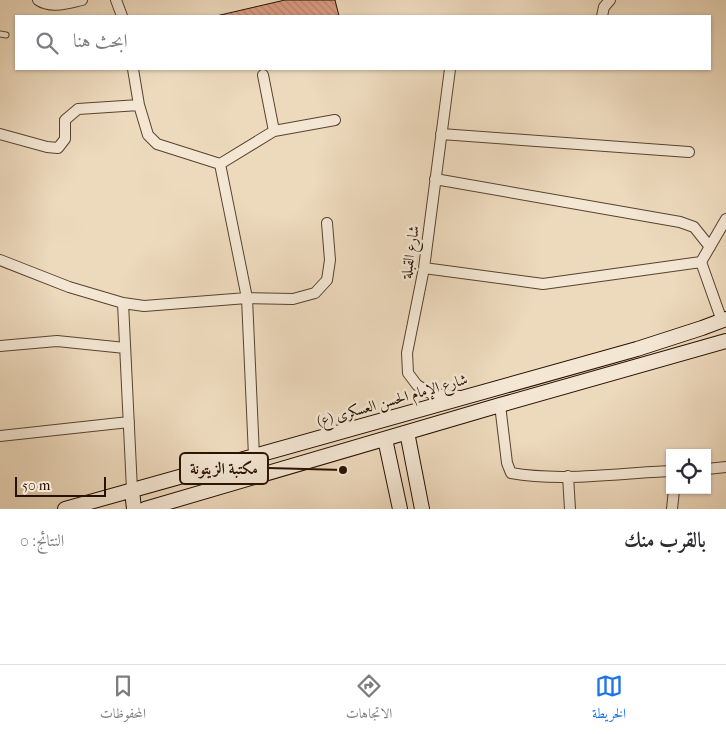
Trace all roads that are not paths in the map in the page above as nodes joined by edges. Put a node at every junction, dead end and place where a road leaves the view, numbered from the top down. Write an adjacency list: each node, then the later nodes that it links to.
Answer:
1 (38, 0): 2 (street)
2 (82, 0)
3 (116, 0): 5 (street)
4 (610, 0): 6 (street)
5 (122, 15)
6 (602, 15)
7 (132, 70): 10 (street)
8 (450, 70): 14 (street, شارع القبلة)
9 (263, 75): 12 (street)
10 (139, 105): 13 (street); 16 (street)
11 (335, 120): 12 (street)
12 (274, 131): 16 (street)
13 (0, 134)
14 (441, 134): 15 (street); 17 (street, شارع القبلة)
15 (689, 152)
16 (220, 164): 24 (street)
17 (436, 179): 20 (street); 23 (street, شارع القبلة)
18 (726, 219): 20 (street)
19 (327, 223): 24 (street)
20 (710, 247): 22 (street)
21 (0, 260): 25 (street)
22 (702, 262): 23 (street); 26 (street)
23 (424, 268): 32 (street, شارع القبلة)
24 (247, 298): 25 (street); 38 (street)
25 (123, 303): 29 (street)
26 (724, 320): 30 (main road, شارع الإمام الحسن العسکری (ع))
27 (726, 341): 31 (main road)
28 (0, 346): 29 (street)
29 (125, 348): 34 (street)
30 (637, 349): 31 (main road); 32 (main road, شارع الإمام الحسن العسکری (ع))
31 (641, 365): 33 (main road)
32 (466, 396): 38 (main road, شارع الإمام الحسن العسکری (ع))
33 (500, 405): 35 (main road); 42 (street)
34 (129, 422): 36 (street); 43 (street)
35 (407, 432): 37 (main road); 50 (main road)
36 (0, 436)
37 (385, 439): 48 (main road); 49 (main road)
38 (254, 456): 43 (main road, شارع الإمام الحسن العسکری (ع))
39 (711, 468): 40 (street)
40 (726, 468)
41 (666, 471): 42 (street)
42 (568, 476): 51 (street)
43 (132, 490): 45 (main road, شارع الإمام الحسن العسکری (ع)); 47 (main road)
44 (674, 494): 52 (street)
45 (107, 503): 46 (main road, شارع الإمام الحسن العسکری (ع))
46 (65, 509)
47 (134, 509)
48 (145, 509)
49 (400, 509)
50 (422, 509)
51 (570, 509)
52 (672, 509)

